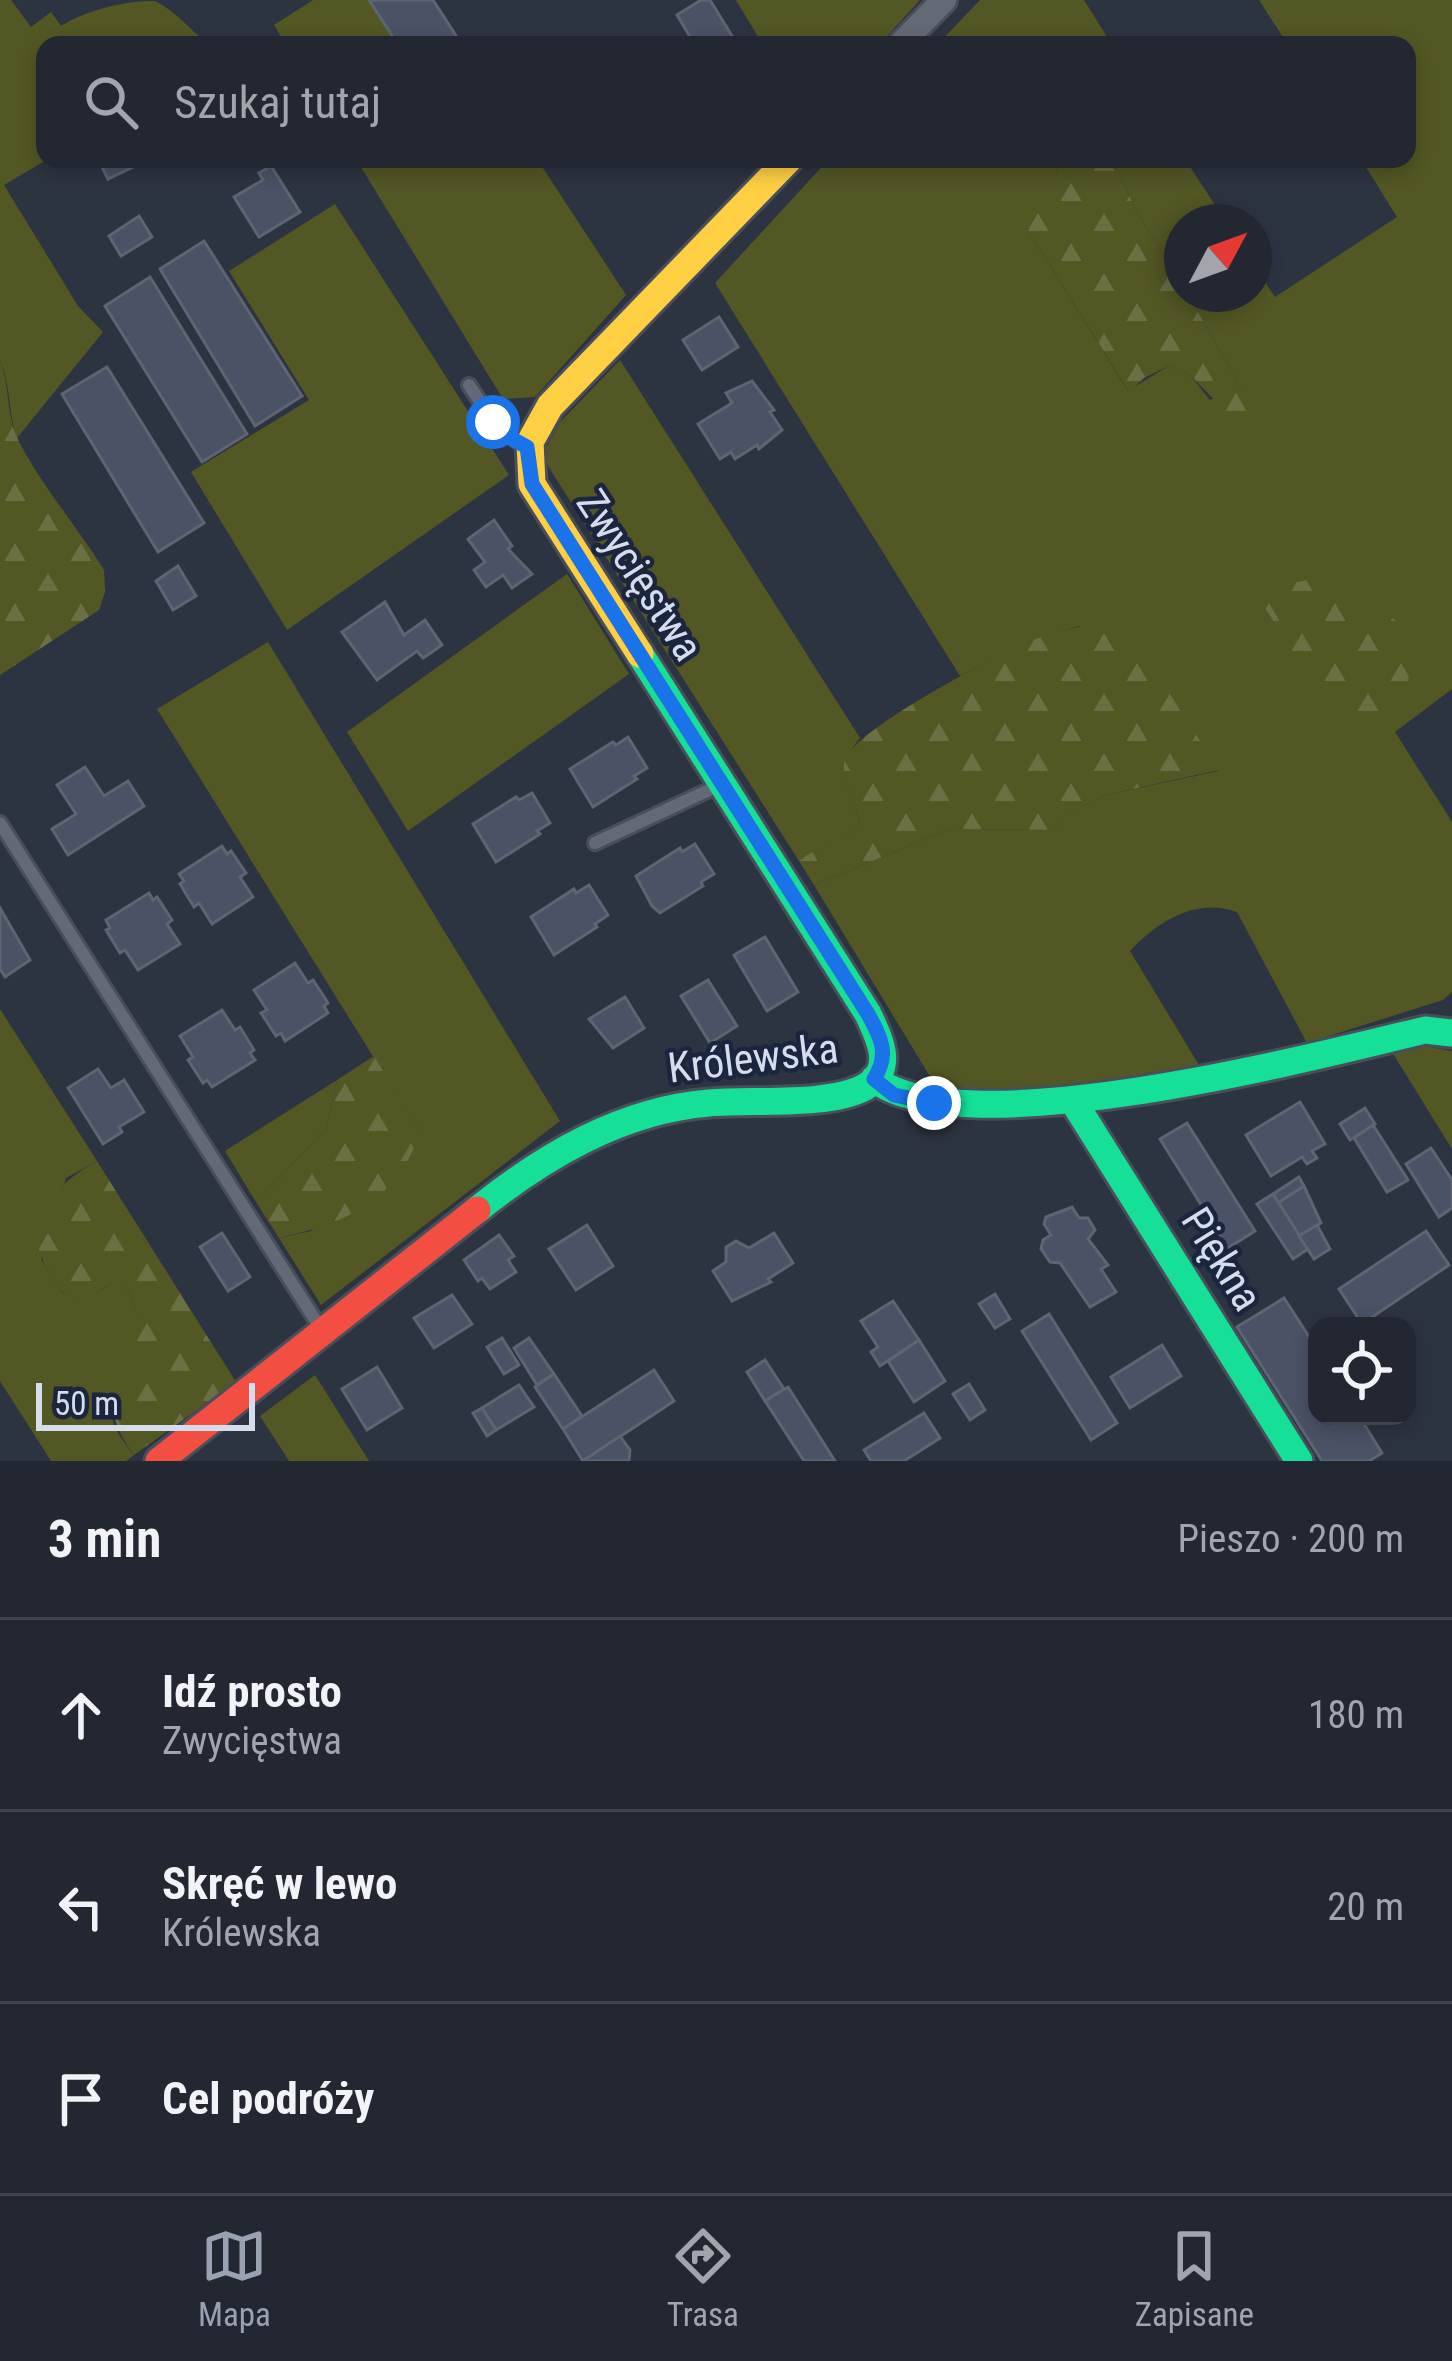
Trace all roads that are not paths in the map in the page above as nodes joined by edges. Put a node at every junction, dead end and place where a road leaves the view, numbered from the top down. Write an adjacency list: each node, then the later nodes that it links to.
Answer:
1 (944, 0): 2 (street)
2 (909, 36)
3 (780, 168): 5 (street)
4 (469, 385): 5 (lane)
5 (527, 447): 6 (street, Zwycięstwa)
6 (723, 784): 8 (lane); 10 (street, Zwycięstwa)
7 (0, 823): 12 (lane)
8 (596, 843)
9 (1452, 1033): 11 (street, Królewska)
10 (874, 1079): 11 (street, Królewska); 12 (street, Królewska)
11 (1073, 1101): 14 (street, Piękna)
12 (322, 1330): 13 (street, Królewska)
13 (166, 1459)
14 (1299, 1461)

